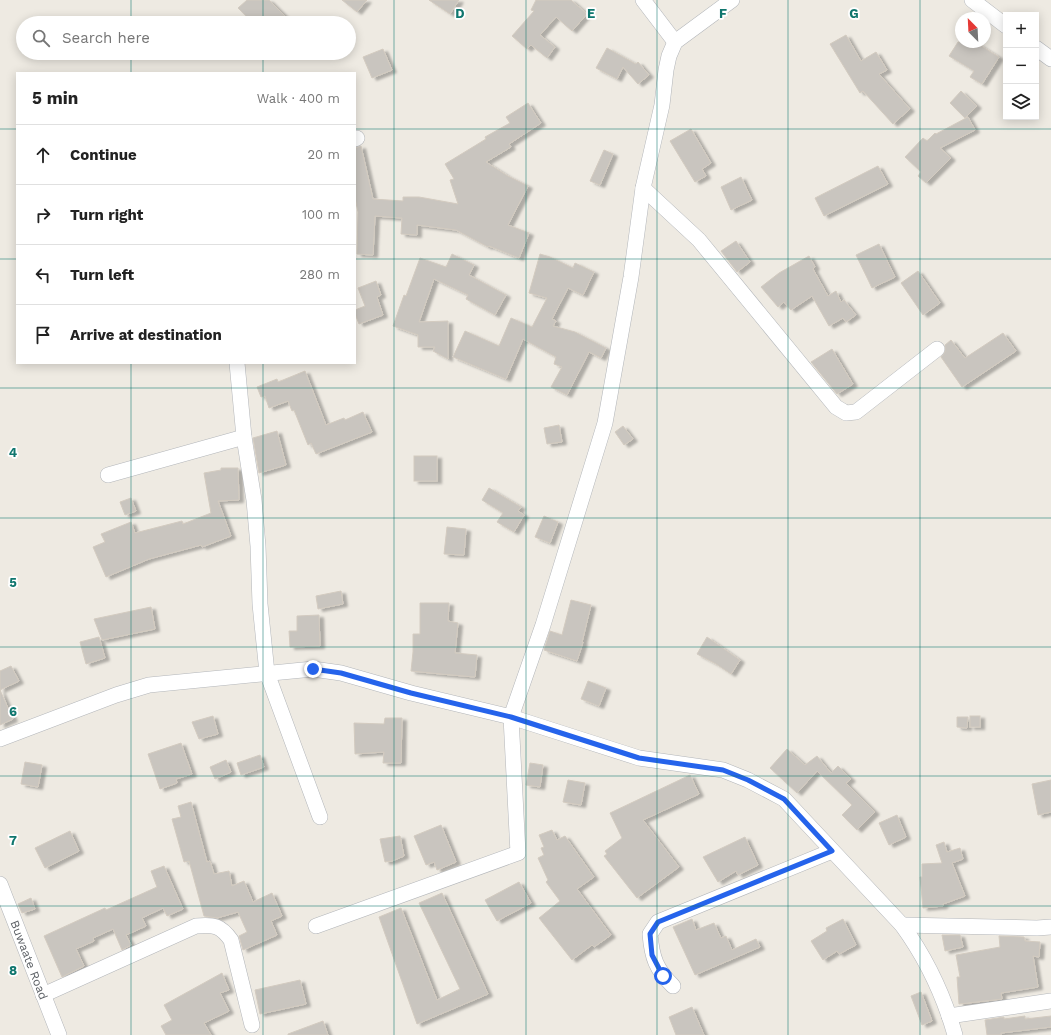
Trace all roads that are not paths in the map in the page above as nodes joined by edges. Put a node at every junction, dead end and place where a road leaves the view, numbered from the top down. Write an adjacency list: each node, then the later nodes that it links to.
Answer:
1 (643, 0): 5 (street)
2 (732, 0): 5 (street)
3 (972, 0): 4 (street)
4 (1003, 24)
5 (675, 42): 8 (street)
6 (1039, 50): 7 (street)
7 (1051, 59)
8 (643, 188): 9 (street); 14 (street)
9 (937, 349)
10 (237, 364): 11 (street)
11 (244, 437): 12 (street); 13 (street)
12 (108, 475)
13 (267, 673): 14 (street); 15 (street); 16 (street)
14 (511, 717): 17 (street); 20 (street)
15 (0, 739)
16 (320, 817)
17 (832, 851): 19 (street); 22 (street)
18 (0, 884): 23 (street, Buwaate Road)
19 (902, 925): 21 (street); 25 (street)
20 (316, 926)
21 (1051, 927)
22 (673, 986)
23 (43, 995): 26 (street); 27 (street, Buwaate Road)
24 (1051, 1002): 25 (street)
25 (949, 1016): 28 (street)
26 (252, 1025)
27 (60, 1035)
28 (955, 1035)

